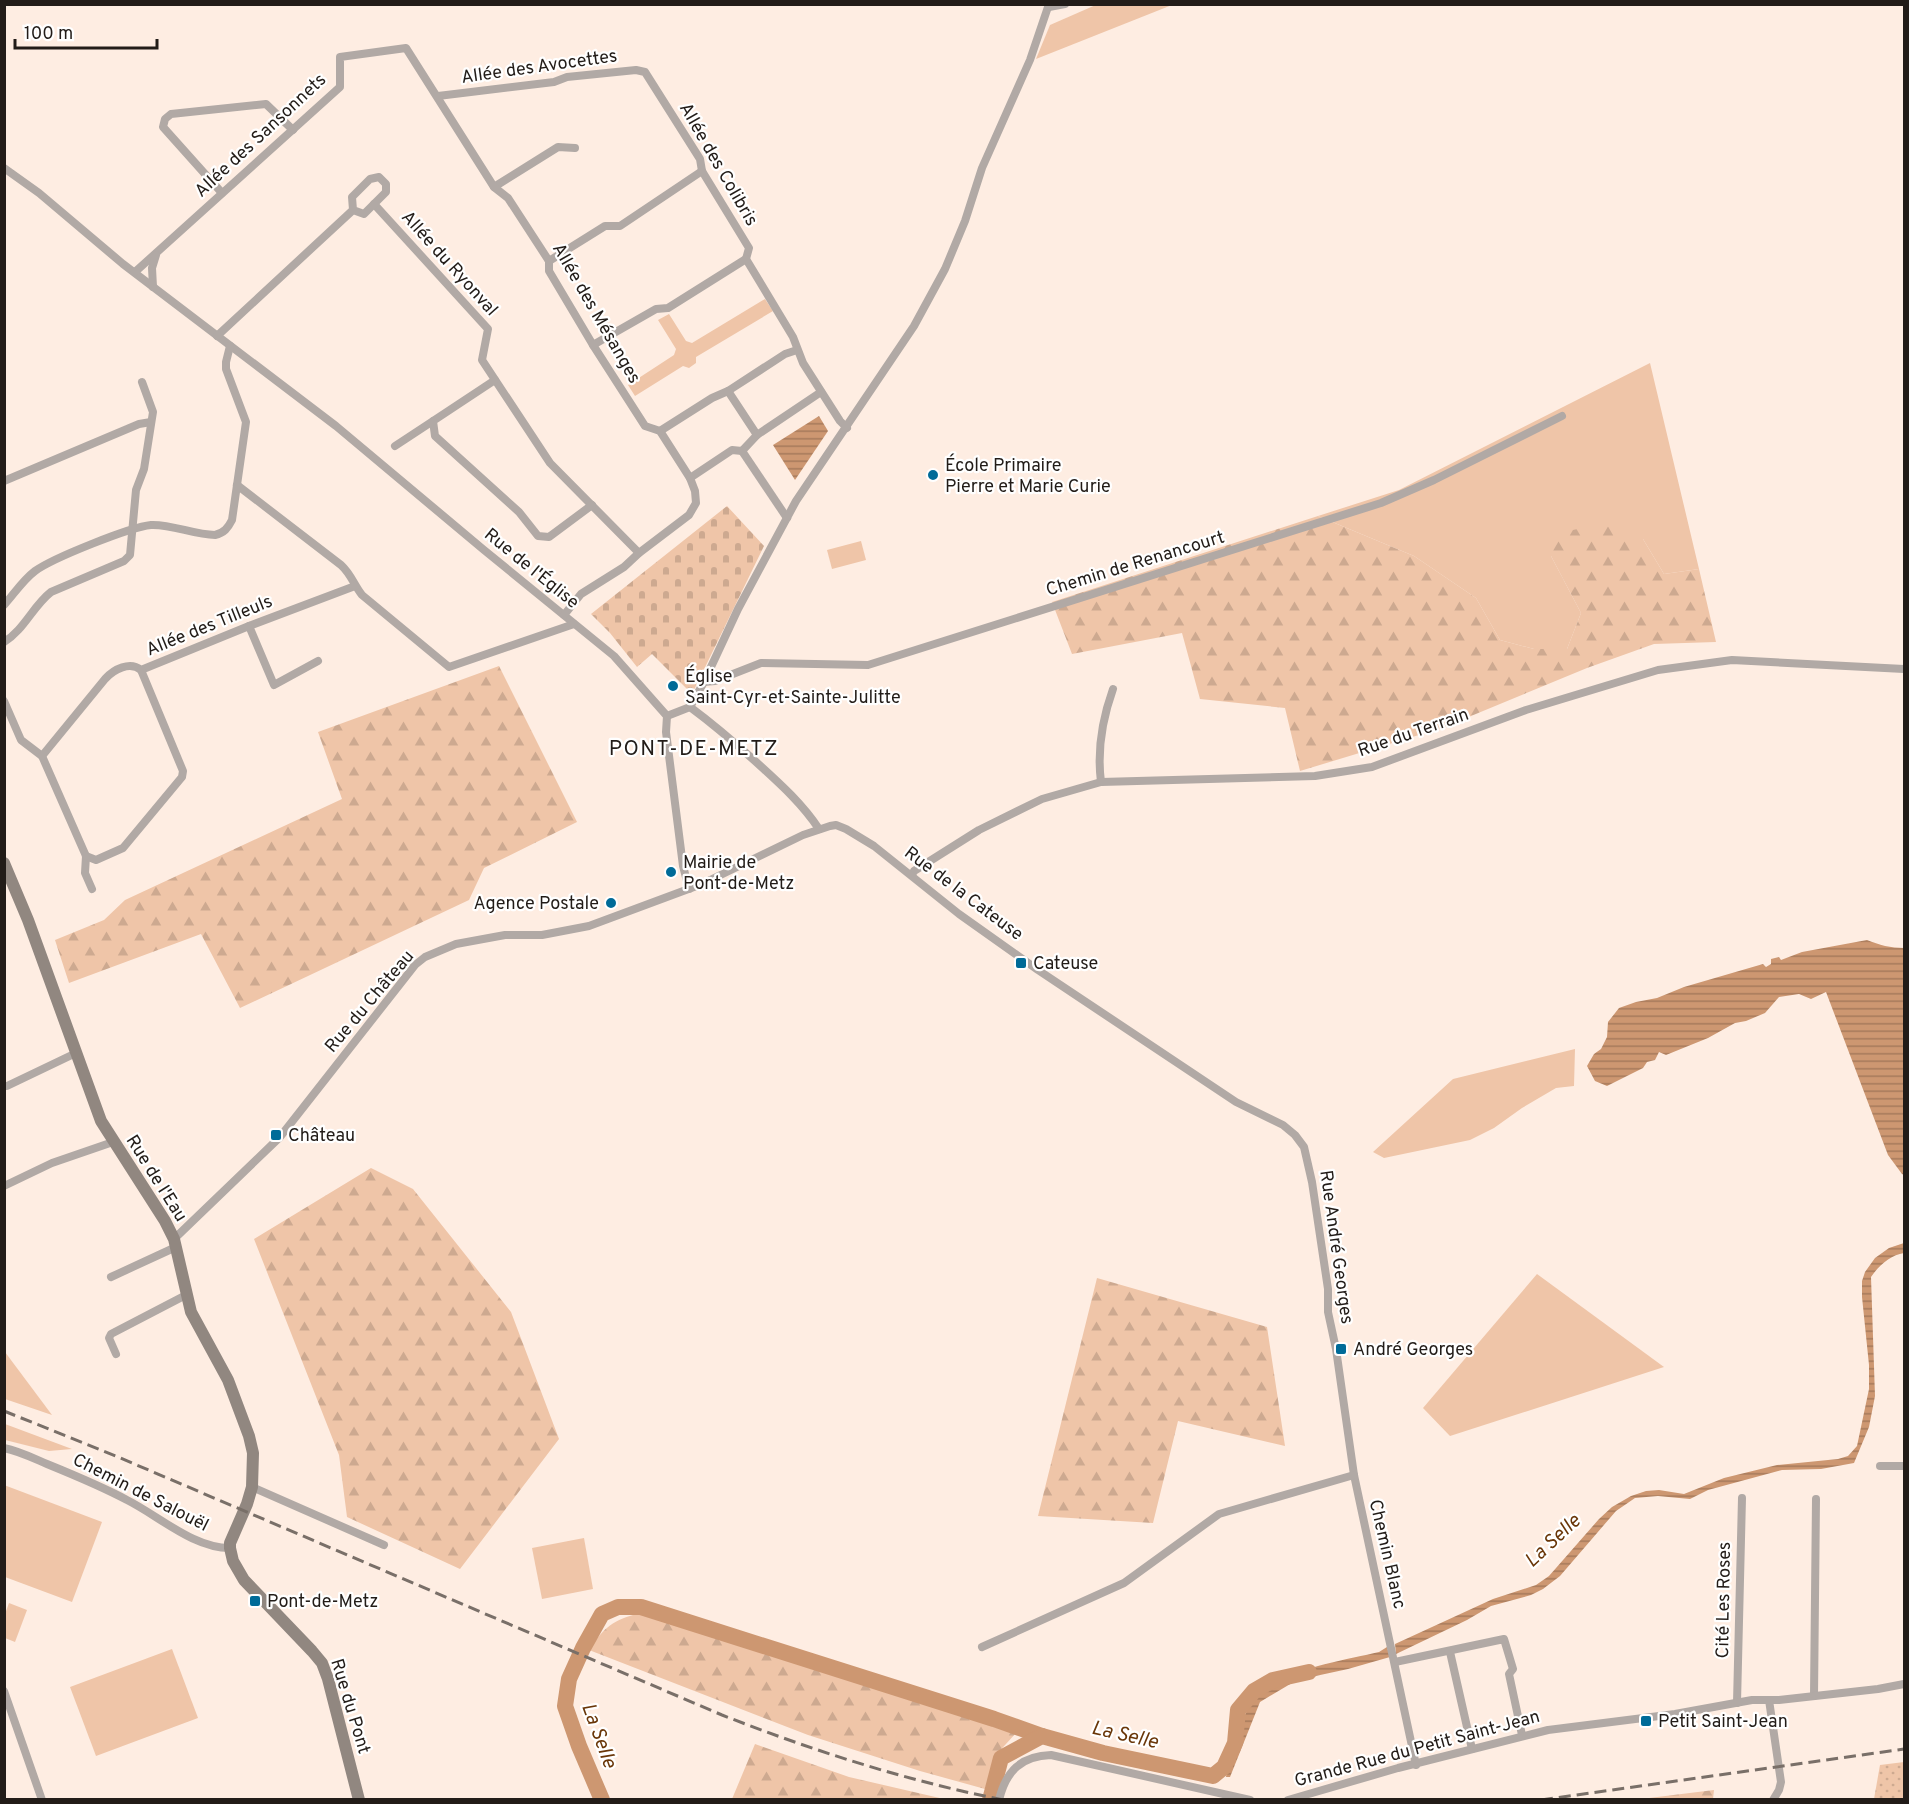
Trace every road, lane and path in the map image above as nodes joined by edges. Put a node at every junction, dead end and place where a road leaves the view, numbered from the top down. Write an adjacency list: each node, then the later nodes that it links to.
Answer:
1 (1065, 4): 2 (street)
2 (1049, 6): 30 (street)
3 (375, 52): 5 (street, Allée des Mésanges); 6 (street, Allée des Sansonnets)
4 (645, 72): 5 (street, Allée des Avocettes); 9 (street, Allée des Colibris)
5 (438, 96): 10 (street, Allée des Mésanges)
6 (293, 130): 11 (street, Allée des Sansonnets); 11 (street)
7 (575, 148): 10 (street)
8 (4, 168): 17 (street, Rue de l'Église)
9 (702, 171): 15 (street, Allée des Colibris); 16 (street)
10 (494, 187): 16 (street, Allée des Mésanges)
11 (222, 194): 14 (street, Allée des Sansonnets)
12 (374, 204): 13 (street); 13 (street); 23 (street, Allée du Ryonval)
13 (352, 210): 19 (street)
14 (157, 252): 17 (street, Allée des Sansonnets); 18 (street)
15 (746, 259): 20 (street); 22 (street, Allée des Colibris)
16 (549, 261): 20 (street, Allée des Mésanges)
17 (135, 273): 18 (street, Rue de l'Église)
18 (153, 286): 19 (street, Rue de l'Église)
19 (217, 336): 21 (street, Rue de l'Église)
20 (593, 345): 31 (street, Allée des Mésanges)
21 (230, 346): 37 (street); 44 (street, Rue de l'Église)
22 (797, 350): 25 (street); 26 (street, Allée des Colibris)
23 (495, 380): 28 (street); 38 (street)
24 (142, 382): 29 (street)
25 (728, 391): 31 (street); 32 (street)
26 (820, 392): 30 (street, Allée des Colibris); 32 (street)
27 (1562, 416): 51 (street, Chemin de Renancourt)
28 (433, 421): 33 (street); 38 (street)
29 (151, 422): 36 (street); 40 (street)
30 (848, 428): 39 (street)
31 (660, 431): 35 (street, Allée des Mésanges)
32 (757, 435): 34 (street)
33 (395, 446)
34 (742, 451): 35 (street); 39 (street)
35 (690, 478): 41 (street, Allée des Mésanges)
36 (4, 481)
37 (237, 485): 40 (street); 42 (street)
38 (592, 506): 41 (street)
39 (787, 518): 51 (street)
40 (133, 530): 43 (street); 47 (street)
41 (639, 554): 44 (street, Allée des Mésanges)
42 (355, 586): 45 (street); 46 (street, Allée des Tilleuls)
43 (4, 605)
44 (564, 615): 45 (street, Rue de l'Église)
45 (574, 624): 55 (street, Rue de l'Église)
46 (249, 626): 48 (street); 50 (street, Allée des Tilleuls)
47 (4, 642)
48 (318, 661)
49 (1905, 669): 57 (street, Rue du Terrain)
50 (141, 670): 56 (street, Allée des Tilleuls); 59 (street)
51 (704, 682): 54 (street)
52 (1113, 689): 57 (street)
53 (4, 701): 56 (street)
54 (690, 707): 55 (street); 58 (street)
55 (667, 716): 63 (street)
56 (42, 756): 59 (street)
57 (1101, 782): 61 (street, Rue du Terrain)
58 (819, 829): 61 (street, Rue de la Cateuse); 63 (street, Rue du Château)
59 (86, 856): 62 (street)
60 (4, 863): 64 (street, Rue de l'Eau)
61 (912, 875): 66 (street, Rue de la Cateuse)
62 (92, 889)
63 (689, 889): 69 (street, Rue du Château)
64 (76, 1053): 65 (street); 67 (street, Rue de l'Eau)
65 (4, 1086)
66 (1295, 1135): 76 (street, Rue André Georges)
67 (113, 1142): 68 (street); 69 (street, Rue de l'Eau)
68 (4, 1186)
69 (175, 1243): 70 (street, Rue du Château); 71 (street, Rue de l'Eau)
70 (111, 1277)
71 (186, 1295): 72 (street); 77 (street, Rue de l'Eau)
72 (116, 1354)
73 (4, 1448): 81 (street, Chemin de Salouël)
74 (1880, 1466): 75 (street)
75 (1905, 1466)
76 (1354, 1475): 82 (street); 84 (street, Chemin Blanc)
77 (252, 1487): 80 (street); 81 (street, Rue de l'Eau)
78 (1742, 1498): 89 (street, Cité Les Roses)
79 (1816, 1499): 87 (street)
80 (384, 1545)
81 (230, 1548): 94 (street, Rue du Pont)
82 (982, 1647)
83 (1450, 1652): 84 (street); 90 (street); 91 (street)
84 (1395, 1659): 92 (street, Chemin Blanc)
85 (1905, 1684): 87 (street, Grande Rue du Petit Saint-Jean)
86 (4, 1691): 93 (street)
87 (1814, 1696): 88 (street, Grande Rue du Petit Saint-Jean)
88 (1769, 1700): 89 (street, Grande Rue du Petit Saint-Jean); 98 (street)
89 (1737, 1703): 90 (street, Grande Rue du Petit Saint-Jean)
90 (1522, 1735): 91 (street, Grande Rue du Petit Saint-Jean)
91 (1472, 1749): 92 (street, Grande Rue du Petit Saint-Jean)
92 (1416, 1764): 97 (street, Grande Rue du Petit Saint-Jean)
93 (42, 1800)
94 (359, 1800)
95 (999, 1800): 96 (street)
96 (1250, 1800)
97 (1288, 1800)
98 (1773, 1800)

